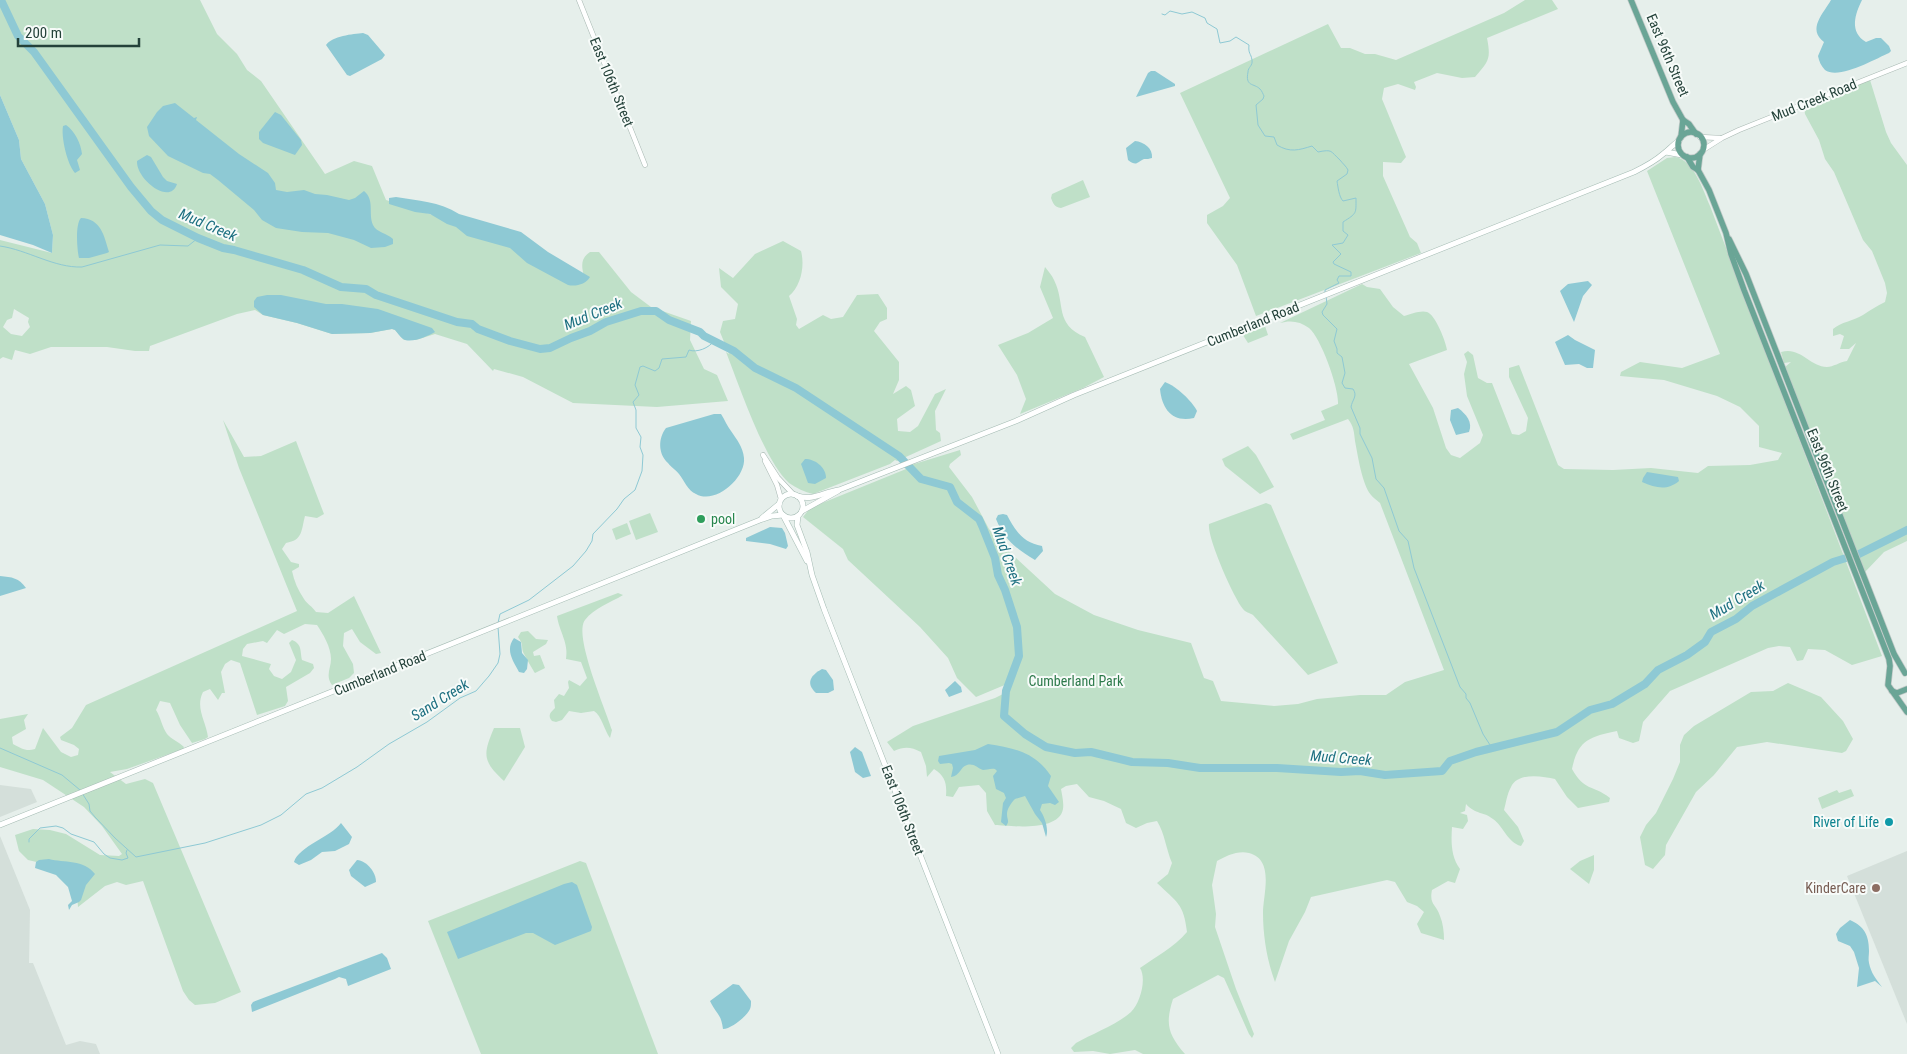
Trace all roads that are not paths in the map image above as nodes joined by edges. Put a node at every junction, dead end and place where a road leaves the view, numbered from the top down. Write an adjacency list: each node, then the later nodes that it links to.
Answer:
1 (579, 0): 11 (street, East 106th Street)
2 (1631, 0): 4 (main road, East 96th Street)
3 (1907, 63): 6 (street, Mud Creek Road)
4 (1683, 120): 5 (main road, East 96th Street); 7 (main road)
5 (1698, 135): 6 (street, Mud Creek Road); 7 (main road); 9 (main road)
6 (1722, 138): 9 (street, Mud Creek Road)
7 (1680, 139): 8 (main road, Cumberland Road); 10 (main road)
8 (1666, 152): 10 (main road); 13 (main road, Cumberland Road)
9 (1701, 152): 10 (main road); 12 (main road)
10 (1685, 156): 12 (main road, East 96th Street)
11 (645, 165)
12 (1698, 170): 20 (main road, East 96th Street)
13 (839, 490): 14 (main road, Cumberland Road); 16 (main road, Cumberland Road)
14 (795, 495): 15 (main road); 15 (street); 16 (main road)
15 (780, 501): 17 (main road); 18 (main road, Cumberland Road)
16 (800, 514): 17 (main road); 19 (main road, East 106th Street)
17 (783, 516): 18 (main road, Cumberland Road); 19 (main road, East 106th Street)
18 (760, 520): 26 (main road, Cumberland Road)
19 (810, 566): 27 (main road, East 106th Street)
20 (1857, 570): 21 (main road, East 96th Street); 22 (main road, East 96th Street)
21 (1906, 674): 22 (main road)
22 (1888, 677): 24 (main road, East 96th Street)
23 (1907, 689): 24 (main road)
24 (1892, 691): 25 (main road, East 96th Street)
25 (1907, 712)
26 (0, 825)
27 (998, 1054)

